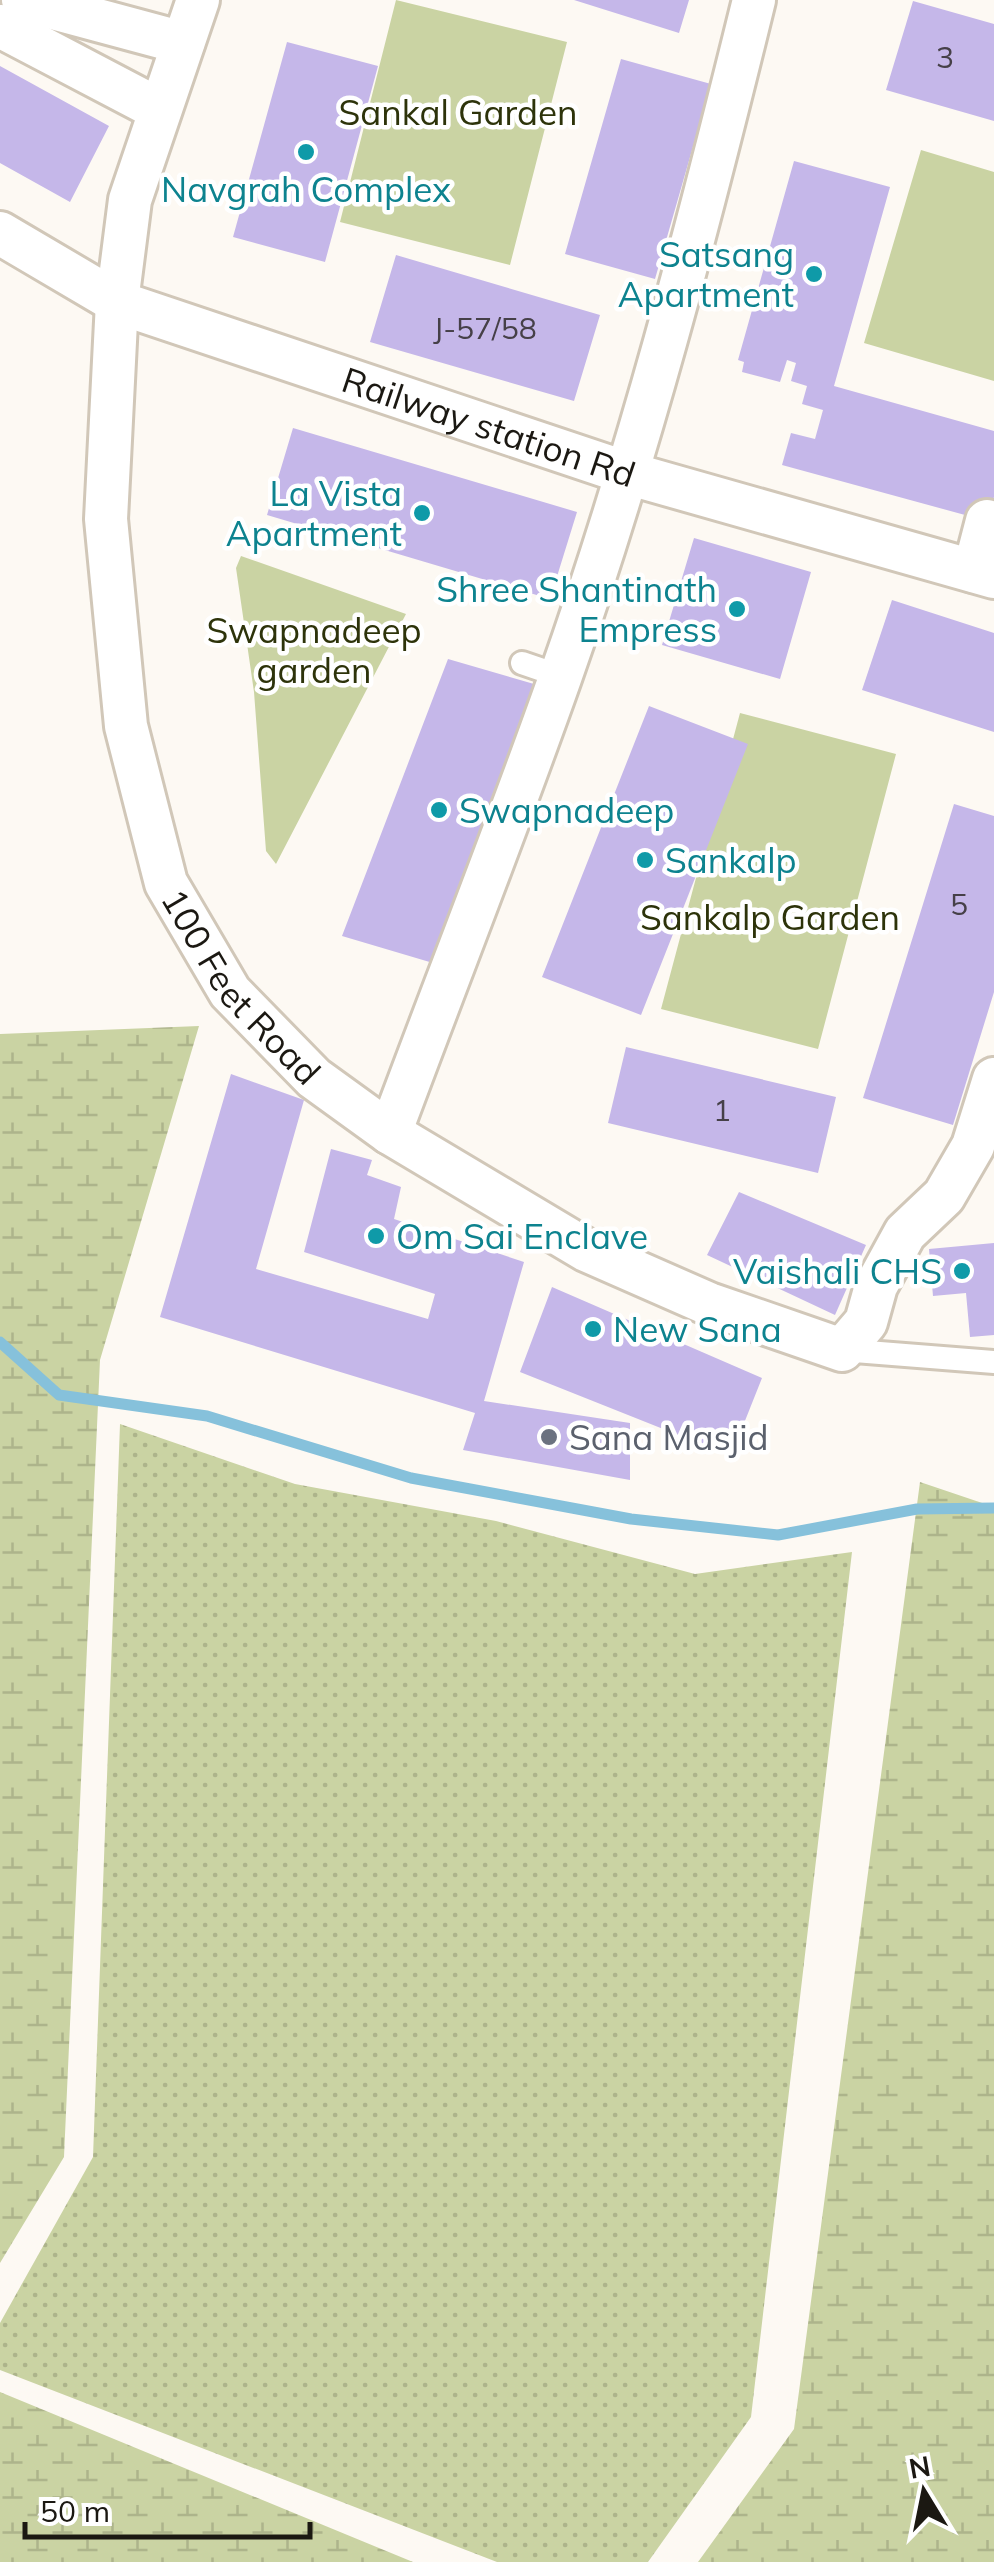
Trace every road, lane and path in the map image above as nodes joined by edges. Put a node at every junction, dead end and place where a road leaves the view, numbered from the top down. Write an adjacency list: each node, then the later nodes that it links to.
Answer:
1 (23, 0): 5 (street)
2 (198, 0): 5 (street, 100 Feet Road)
3 (754, 0): 9 (street)
4 (0, 26): 6 (street)
5 (183, 43): 6 (street, 100 Feet Road)
6 (160, 110): 8 (street, 100 Feet Road)
7 (0, 233): 8 (street, Railway station Rd)
8 (117, 302): 9 (street, Railway station Rd); 13 (street, 100 Feet Road)
9 (627, 472): 11 (street, Railway station Rd); 13 (street)
10 (987, 522): 11 (street)
11 (984, 574)
12 (994, 1079): 14 (street)
13 (390, 1133): 14 (street, 100 Feet Road)
14 (842, 1350): 15 (lane)
15 (994, 1362)

